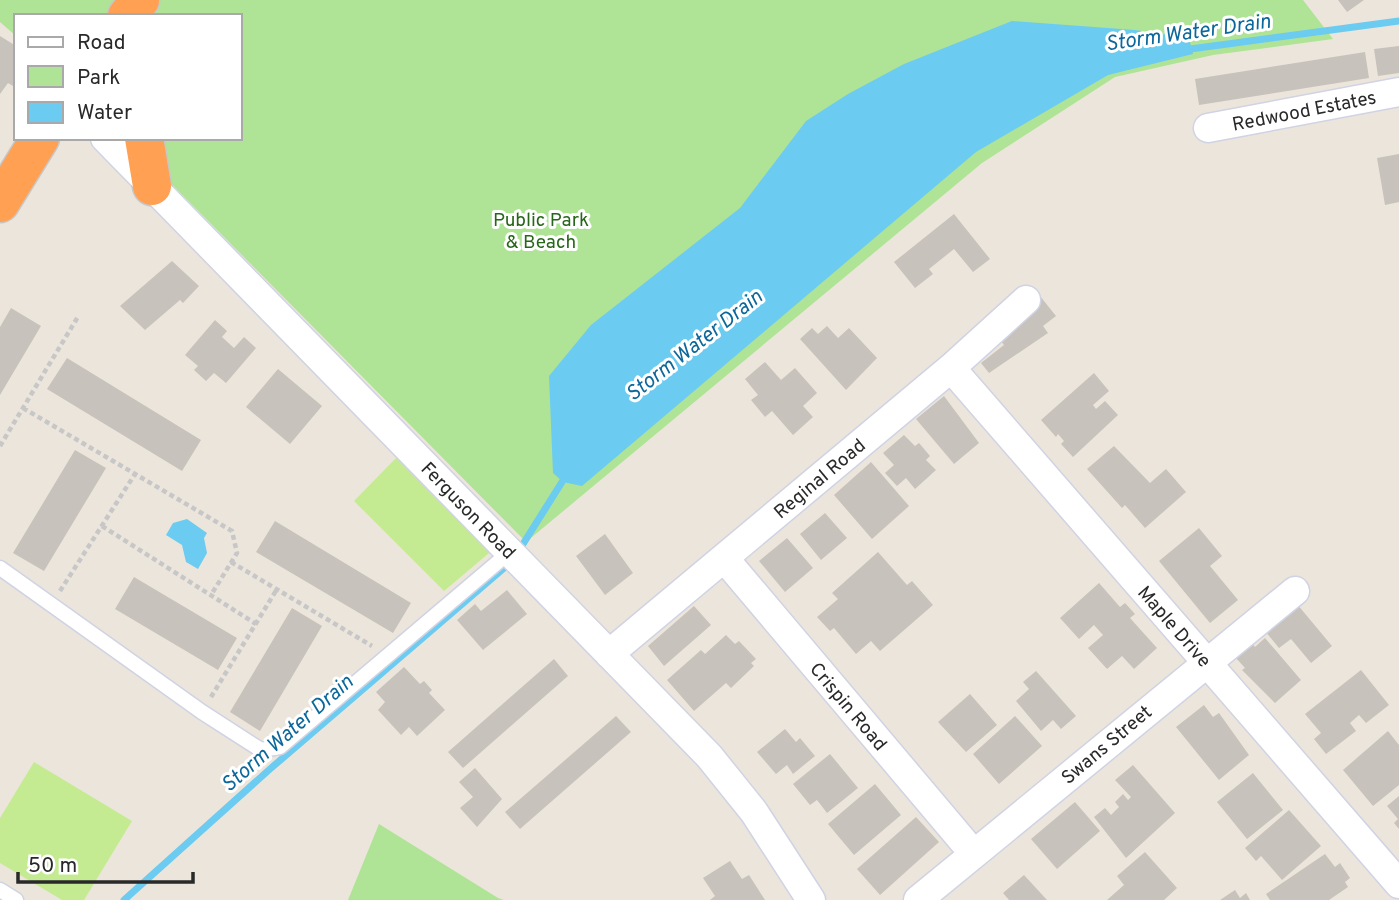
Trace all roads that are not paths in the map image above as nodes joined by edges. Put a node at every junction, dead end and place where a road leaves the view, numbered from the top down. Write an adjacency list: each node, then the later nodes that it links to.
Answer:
1 (1399, 92): 2 (street, Redwood Estates)
2 (1208, 128)
3 (39, 140): 7 (highway)
4 (107, 140): 6 (street, Ferguson Road)
5 (144, 140): 6 (highway)
6 (152, 186): 10 (street, Ferguson Road)
7 (0, 203)
8 (1026, 300): 9 (street, Reginal Road)
9 (951, 368): 11 (street, Reginal Road); 15 (street, Maple Drive)
10 (507, 549): 12 (lane); 14 (street, Ferguson Road)
11 (724, 558): 14 (street, Reginal Road); 16 (street, Crispin Road)
12 (0, 568)
13 (1295, 591): 15 (street, Swans Street)
14 (609, 654): 20 (street, Ferguson Road)
15 (1206, 661): 16 (street, Swans Street); 17 (street, Maple Drive)
16 (974, 854): 21 (street, Swans Street)
17 (1399, 884)
18 (0, 890): 19 (lane)
19 (16, 900)
20 (811, 900)
21 (918, 900)

